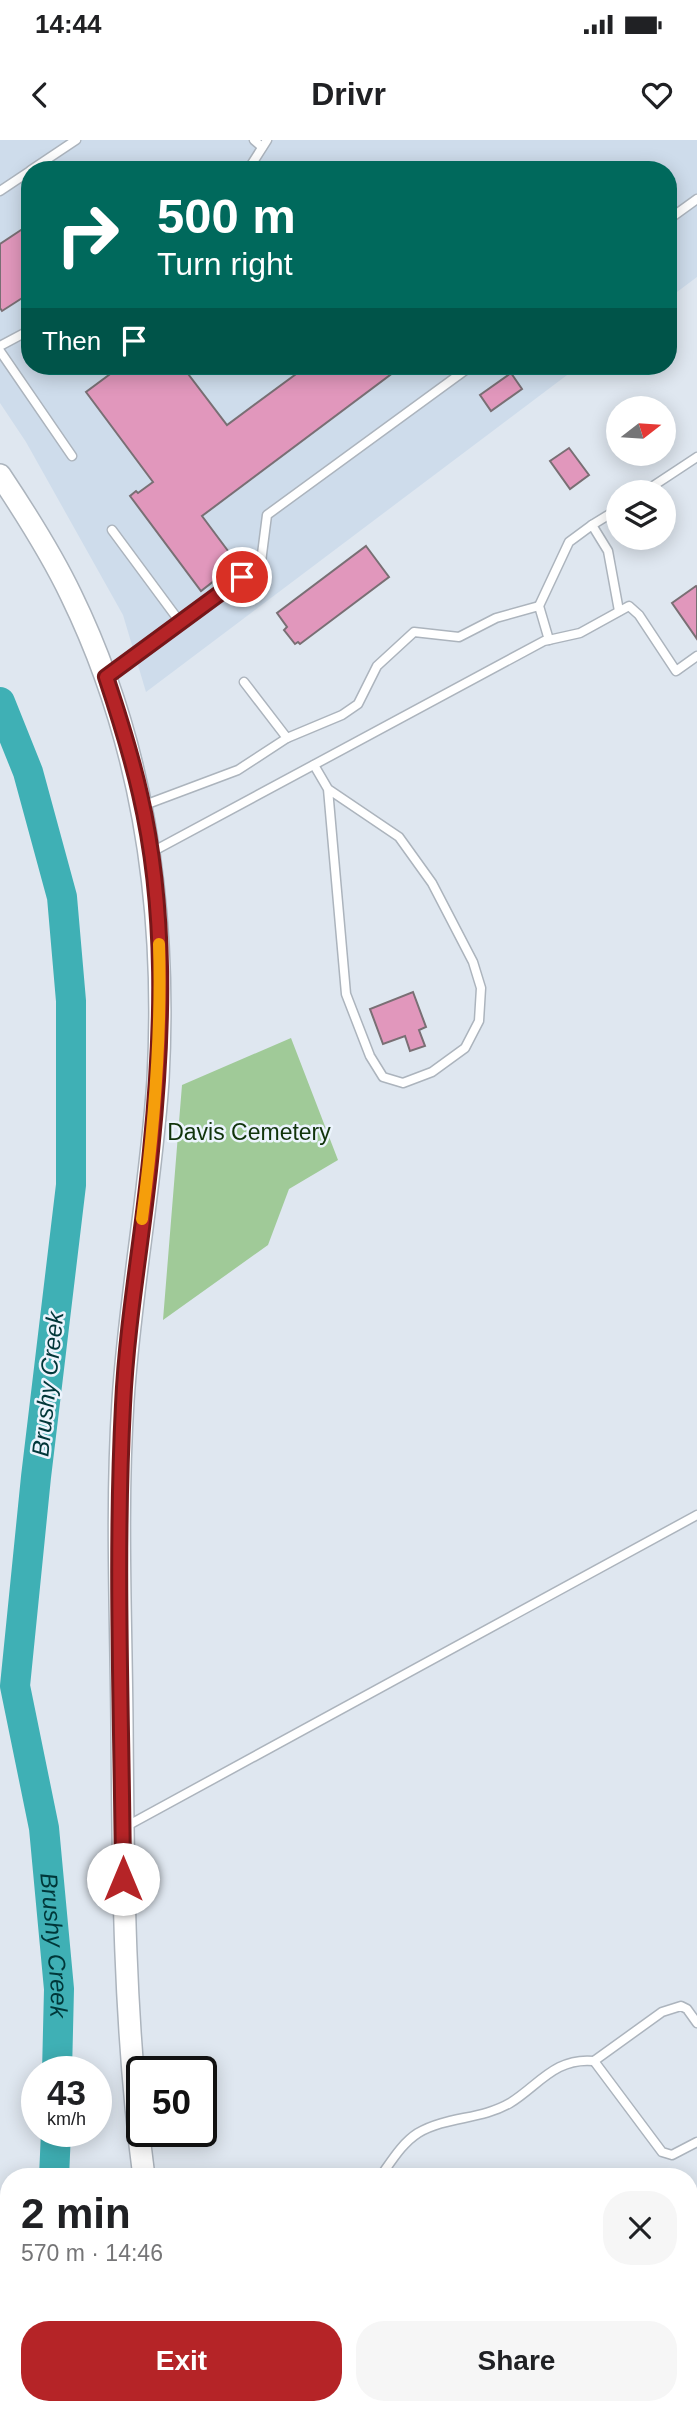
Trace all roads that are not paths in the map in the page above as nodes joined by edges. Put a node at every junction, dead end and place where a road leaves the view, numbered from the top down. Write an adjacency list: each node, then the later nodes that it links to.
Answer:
1 (76, 140): 4 (lane)
2 (254, 140): 3 (lane)
3 (265, 144): 5 (lane)
4 (44, 161)
5 (254, 161)
6 (21, 176): 7 (lane)
7 (0, 191)
8 (697, 200): 9 (lane)
9 (677, 214)
10 (21, 336): 11 (lane)
11 (0, 349): 13 (lane)
12 (459, 375): 22 (lane)
13 (72, 456)
14 (697, 457): 16 (lane)
15 (0, 475): 25 (main road)
16 (662, 480)
17 (606, 516): 18 (lane)
18 (592, 525): 20 (lane); 21 (lane)
19 (112, 530): 22 (lane)
20 (539, 606): 23 (lane); 27 (lane)
21 (619, 611): 23 (lane); 24 (lane)
22 (180, 622): 25 (lane)
23 (549, 640): 28 (lane)
24 (697, 656)
25 (106, 677): 30 (main road)
26 (244, 682): 27 (lane)
27 (287, 738): 30 (lane)
28 (314, 765): 29 (lane); 31 (lane)
29 (328, 789): 29 (lane)
30 (142, 806): 31 (main road)
31 (150, 853): 33 (main road)
32 (697, 1515): 33 (lane)
33 (123, 1828): 37 (main road)
34 (697, 2023): 35 (lane)
35 (594, 2061): 36 (lane); 38 (lane)
36 (697, 2141)
37 (143, 2168)
38 (387, 2168)

